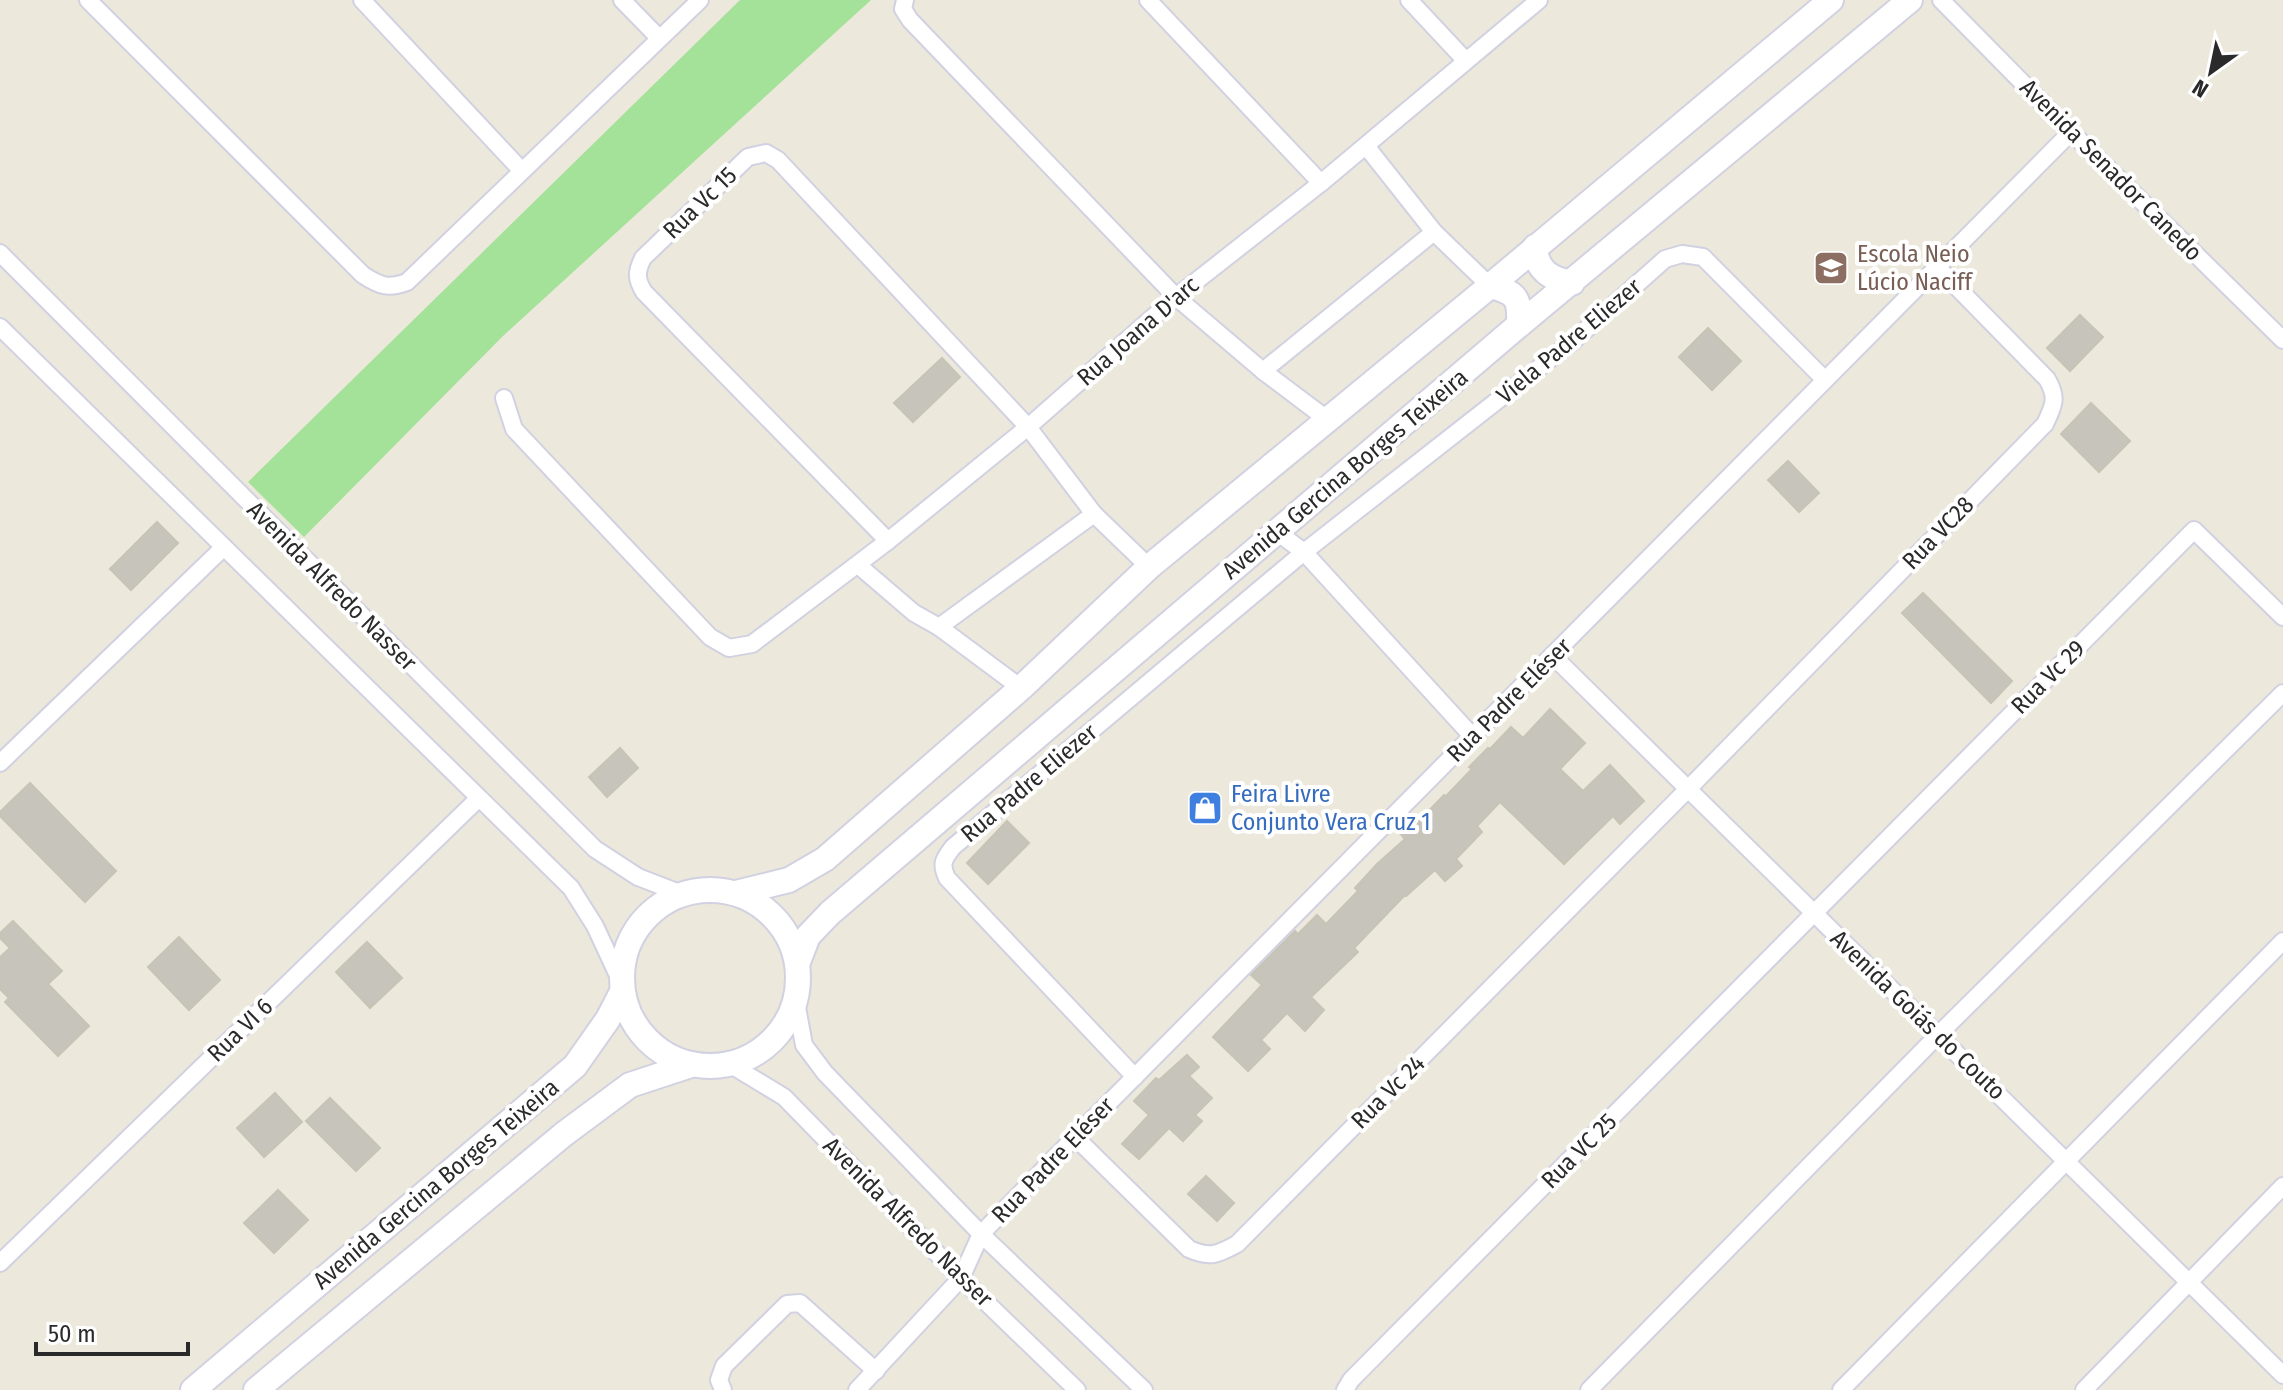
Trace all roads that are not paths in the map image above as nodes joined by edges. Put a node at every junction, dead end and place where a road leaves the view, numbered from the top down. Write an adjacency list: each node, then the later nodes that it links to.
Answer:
1 (88, 0): 16 (street)
2 (362, 0): 16 (street)
3 (622, 0): 12 (street)
4 (700, 0): 12 (street)
5 (905, 0): 24 (street)
6 (1148, 0): 17 (street)
7 (1409, 0): 13 (street)
8 (1539, 0): 13 (street, Rua Joana D'arc)
9 (1831, 0): 19 (main road)
10 (1910, 0): 22 (main road, Avenida Gercina Borges Teixeira)
11 (1941, 0): 14 (street, Avenida Senador Canedo)
12 (659, 38): 16 (street)
13 (1466, 61): 15 (street, Rua Joana D'arc)
14 (2071, 132): 21 (street, Rua Padre Eléser); 27 (street, Avenida Senador Canedo)
15 (1366, 146): 17 (street, Rua Joana D'arc); 18 (street)
16 (522, 171)
17 (1321, 183): 24 (street, Rua Joana D'arc)
18 (1434, 232): 23 (street); 28 (street)
19 (1535, 247): 22 (main road); 23 (main road)
20 (0, 253): 50 (street, Avenida Alfredo Nasser)
21 (1937, 267): 29 (street, Rua Padre Eléser); 47 (street, Rua VC28)
22 (1572, 283): 25 (main road, Avenida Gercina Borges Teixeira)
23 (1490, 286): 25 (main road); 31 (main road)
24 (1176, 297): 28 (street); 32 (street, Rua Joana D'arc)
25 (1519, 325): 34 (main road, Avenida Gercina Borges Teixeira)
26 (0, 327): 36 (street, Avenida Alfredo Nasser)
27 (2283, 340)
28 (1263, 371): 31 (street)
29 (1825, 380): 37 (street, Viela Padre Eliezer); 42 (street, Rua Padre Eléser)
30 (504, 398): 38 (street, Rua Joana D'arc)
31 (1328, 420): 39 (main road)
32 (1028, 427): 33 (street); 35 (street, Rua Joana D'arc); 35 (street, Rua Vc 15)
33 (1094, 514): 39 (street); 41 (street)
34 (1277, 532): 37 (street); 53 (main road, Avenida Gercina Borges Teixeira)
35 (888, 541): 38 (street, Rua Joana D'arc)
36 (224, 547): 46 (street); 48 (street, Avenida Alfredo Nasser)
37 (1304, 552): 45 (street); 59 (street, Rua Padre Eliezer)
38 (858, 565): 41 (street)
39 (1149, 567): 43 (main road)
40 (2283, 617): 51 (street, Rua Vc 29)
41 (939, 627): 43 (street)
42 (1552, 655): 45 (street, Rua Padre Eléser); 47 (street, Avenida Goiás do Couto)
43 (1021, 688): 49 (main road)
44 (2283, 693): 56 (street)
45 (1472, 736): 59 (street, Rua Padre Eléser)
46 (0, 763)
47 (1688, 789): 51 (street, Avenida Goiás do Couto); 60 (street, Rua Vc 24)
48 (479, 798): 54 (street, Avenida Alfredo Nasser); 64 (street, Rua VI 6)
49 (736, 893): 50 (main road); 53 (main road)
50 (682, 894): 54 (main road)
51 (1815, 914): 56 (street, Avenida Goiás do Couto); 75 (street, Rua VC 25)
52 (2283, 941): 61 (street)
53 (798, 962): 55 (main road)
54 (622, 987): 57 (main road); 69 (main road, Avenida Gercina Borges Teixeira)
55 (796, 1002): 58 (main road); 63 (street, Avenida Alfredo Nasser)
56 (1939, 1034): 61 (street, Avenida Goiás do Couto); 76 (street)
57 (691, 1065): 58 (main road); 70 (main road, Avenida Gercina Borges Teixeira)
58 (731, 1065): 65 (street, Avenida Alfredo Nasser)
59 (1135, 1077): 60 (street, Rua Padre Eléser)
60 (1075, 1137): 63 (street, Rua Padre Eléser)
61 (2067, 1162): 66 (street, Avenida Goiás do Couto); 77 (street)
62 (2283, 1186): 66 (street)
63 (981, 1234): 65 (street, Rua Padre Eléser); 74 (street, Avenida Alfredo Nasser)
64 (0, 1263)
65 (961, 1278): 67 (street, Rua Padre Eléser); 73 (street, Avenida Alfredo Nasser)
66 (2189, 1282): 68 (street, Avenida Goiás do Couto); 78 (street)
67 (876, 1371): 71 (street); 72 (street, Rua Padre Eléser)
68 (2283, 1375)
69 (193, 1390)
70 (256, 1390)
71 (723, 1390)
72 (857, 1390)
73 (1077, 1390)
74 (1144, 1390)
75 (1345, 1390)
76 (1589, 1390)
77 (1841, 1390)
78 (2084, 1390)

